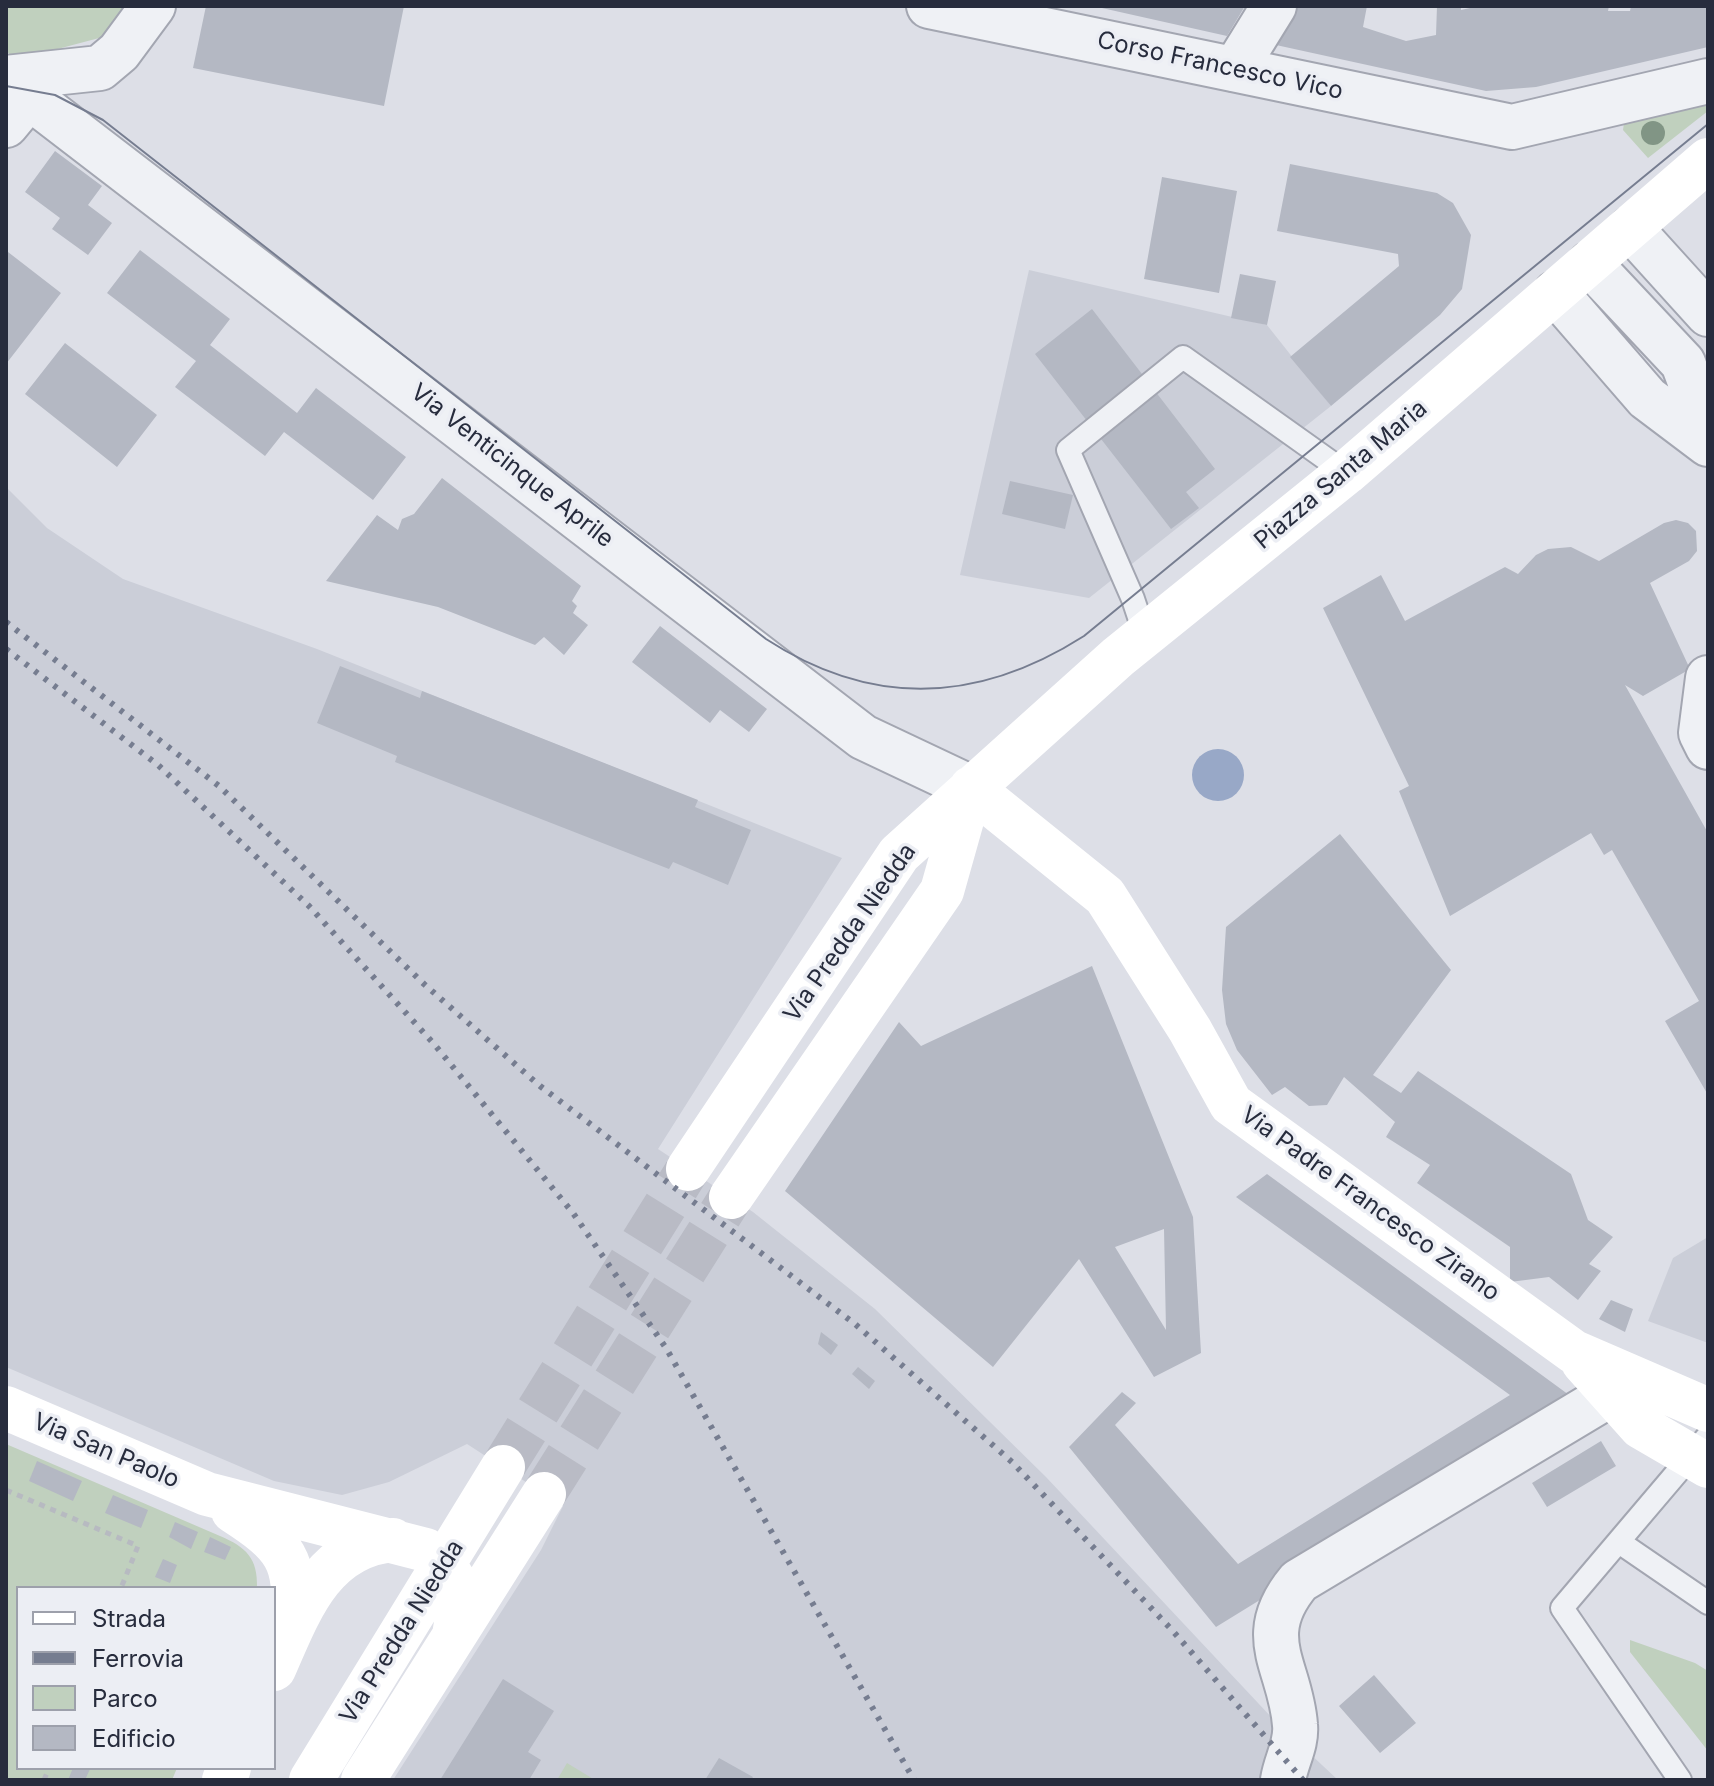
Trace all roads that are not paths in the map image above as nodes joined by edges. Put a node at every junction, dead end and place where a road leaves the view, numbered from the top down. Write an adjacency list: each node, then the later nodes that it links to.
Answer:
1 (153, 6): 7 (street)
2 (929, 6): 4 (street, Corso Francesco Vico)
3 (1274, 6): 5 (street)
4 (1005, 13): 5 (street, Corso Francesco Vico)
5 (1235, 69): 6 (street, Corso Francesco Vico)
6 (1708, 81)
7 (12, 95): 19 (street, Via Venticinque Aprile)
8 (1708, 160): 9 (main road, Piazza Santa Maria)
9 (1631, 229): 10 (main road, Piazza Santa Maria); 12 (street)
10 (1590, 264): 11 (main road, Piazza Santa Maria); 13 (street)
11 (1556, 293): 14 (street); 15 (main road, Piazza Santa Maria)
12 (1708, 314)
13 (1708, 430)
14 (1708, 444)
15 (1346, 473): 16 (main road, Piazza Santa Maria); 16 (lane)
16 (1145, 635): 19 (main road, Piazza Santa Maria)
17 (1708, 678): 18 (street)
18 (1708, 747)
19 (971, 788): 20 (main road, Via Predda Niedda); 21 (main road, Via Predda Niedda); 22 (main road, Via Padre Francesco Zirano)
20 (688, 1169)
21 (731, 1197)
22 (1574, 1352): 23 (main road, Via Padre Francesco Zirano); 25 (main road, Via Padre Francesco Zirano)
23 (1611, 1394): 26 (main road, Via Padre Francesco Zirano); 37 (street)
24 (6, 1408): 27 (main road, Via San Paolo)
25 (1708, 1410)
26 (1703, 1453): 30 (lane)
27 (207, 1494): 29 (main road, Via San Paolo); 34 (main road, Via San Paolo)
28 (544, 1494): 33 (main road, Via Predda Niedda)
29 (392, 1540): 31 (main road); 31 (main road, Via Predda Niedda); 34 (main road, Via Predda Niedda)
30 (1619, 1542): 32 (lane); 38 (lane)
31 (444, 1564): 33 (main road); 35 (main road, Via Predda Niedda)
32 (1708, 1603)
33 (454, 1635): 36 (main road, Via Predda Niedda)
34 (282, 1651)
35 (311, 1780)
36 (363, 1780)
37 (1283, 1780)
38 (1680, 1780)

